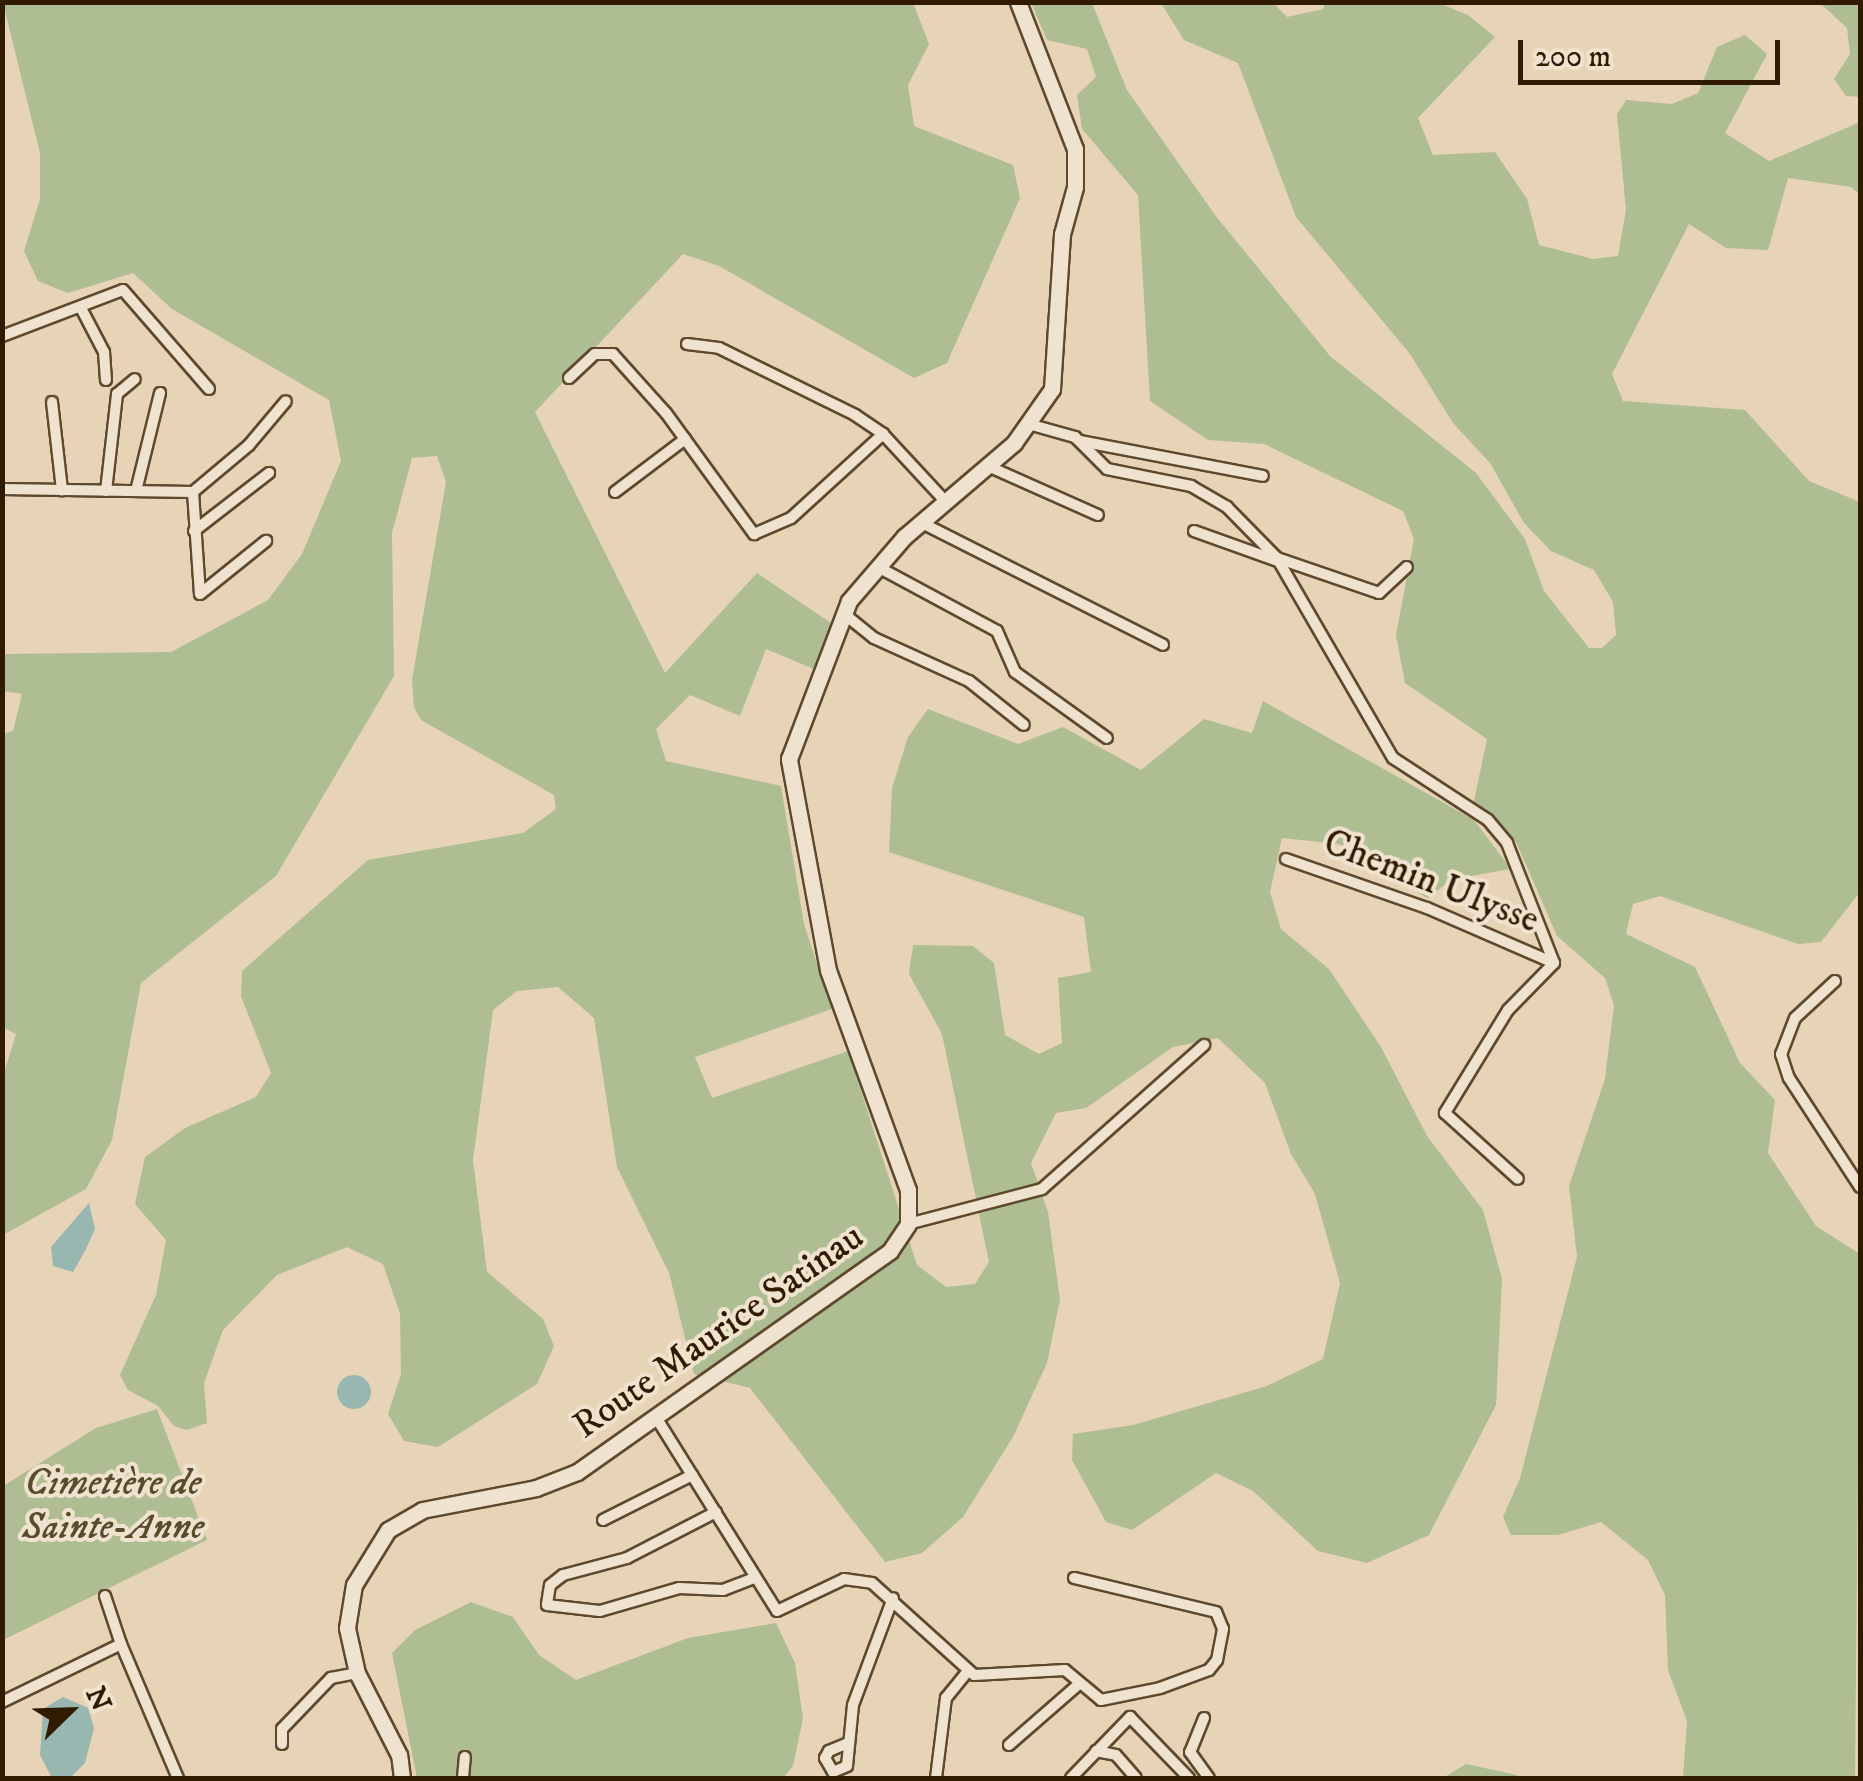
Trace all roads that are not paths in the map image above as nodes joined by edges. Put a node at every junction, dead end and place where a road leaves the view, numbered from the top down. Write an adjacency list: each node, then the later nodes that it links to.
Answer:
1 (1018, 2): 12 (main road, Route Maurice Satinau)
2 (81, 308): 3 (street); 7 (street); 8 (street)
3 (2, 336)
4 (687, 344): 13 (street)
5 (569, 378): 14 (street)
6 (135, 379): 21 (street)
7 (106, 380)
8 (210, 389)
9 (160, 393): 22 (street)
10 (286, 400): 23 (street)
11 (52, 402): 20 (street)
12 (1032, 424): 15 (street); 16 (main road, Route Maurice Satinau)
13 (882, 434): 14 (street); 25 (street)
14 (684, 439): 24 (street)
15 (1080, 440): 18 (street); 31 (street)
16 (990, 467): 25 (main road, Route Maurice Satinau); 26 (street)
17 (270, 473): 28 (street)
18 (1262, 476)
19 (2, 489): 20 (street)
20 (62, 490): 21 (street)
21 (106, 491): 22 (street)
22 (136, 491): 23 (street)
23 (193, 492): 28 (street)
24 (615, 492)
25 (947, 503): 27 (main road, Route Maurice Satinau)
26 (1098, 515)
27 (922, 523): 32 (main road, Route Maurice Satinau); 35 (street)
28 (194, 531): 30 (street)
29 (1194, 532): 31 (street)
30 (266, 541)
31 (1278, 559): 33 (street); 39 (street)
32 (878, 567): 34 (main road, Route Maurice Satinau); 37 (street)
33 (1408, 567)
34 (843, 613): 36 (street); 44 (main road, Route Maurice Satinau)
35 (1162, 645)
36 (1024, 725)
37 (1108, 738)
38 (1286, 859): 39 (street, Chemin Ulysse)
39 (1554, 963): 42 (street)
40 (1835, 981): 43 (street)
41 (1204, 1045): 44 (street)
42 (1518, 1179)
43 (1860, 1186)
44 (908, 1224): 45 (main road, Route Maurice Satinau)
45 (658, 1420): 46 (street); 55 (main road, Route Maurice Satinau)
46 (692, 1475): 47 (street); 48 (street)
47 (716, 1512): 50 (street); 50 (street)
48 (603, 1520)
49 (1074, 1578): 56 (street)
50 (752, 1579): 52 (street)
51 (105, 1596): 53 (street)
52 (894, 1598): 54 (street); 59 (street)
53 (121, 1644): 57 (street); 64 (street)
54 (968, 1671): 56 (street); 67 (street)
55 (357, 1673): 60 (street); 65 (main road, Route Maurice Satinau)
56 (1080, 1683): 61 (street)
57 (2, 1702)
58 (1204, 1718): 71 (street)
59 (848, 1743)
60 (282, 1744)
61 (1009, 1745)
62 (1096, 1751): 68 (street); 69 (street); 70 (street)
63 (464, 1757): 66 (street)
64 (178, 1778)
65 (402, 1778)
66 (462, 1778)
67 (936, 1778)
68 (1071, 1778)
69 (1136, 1778)
70 (1190, 1778)
71 (1208, 1778)

